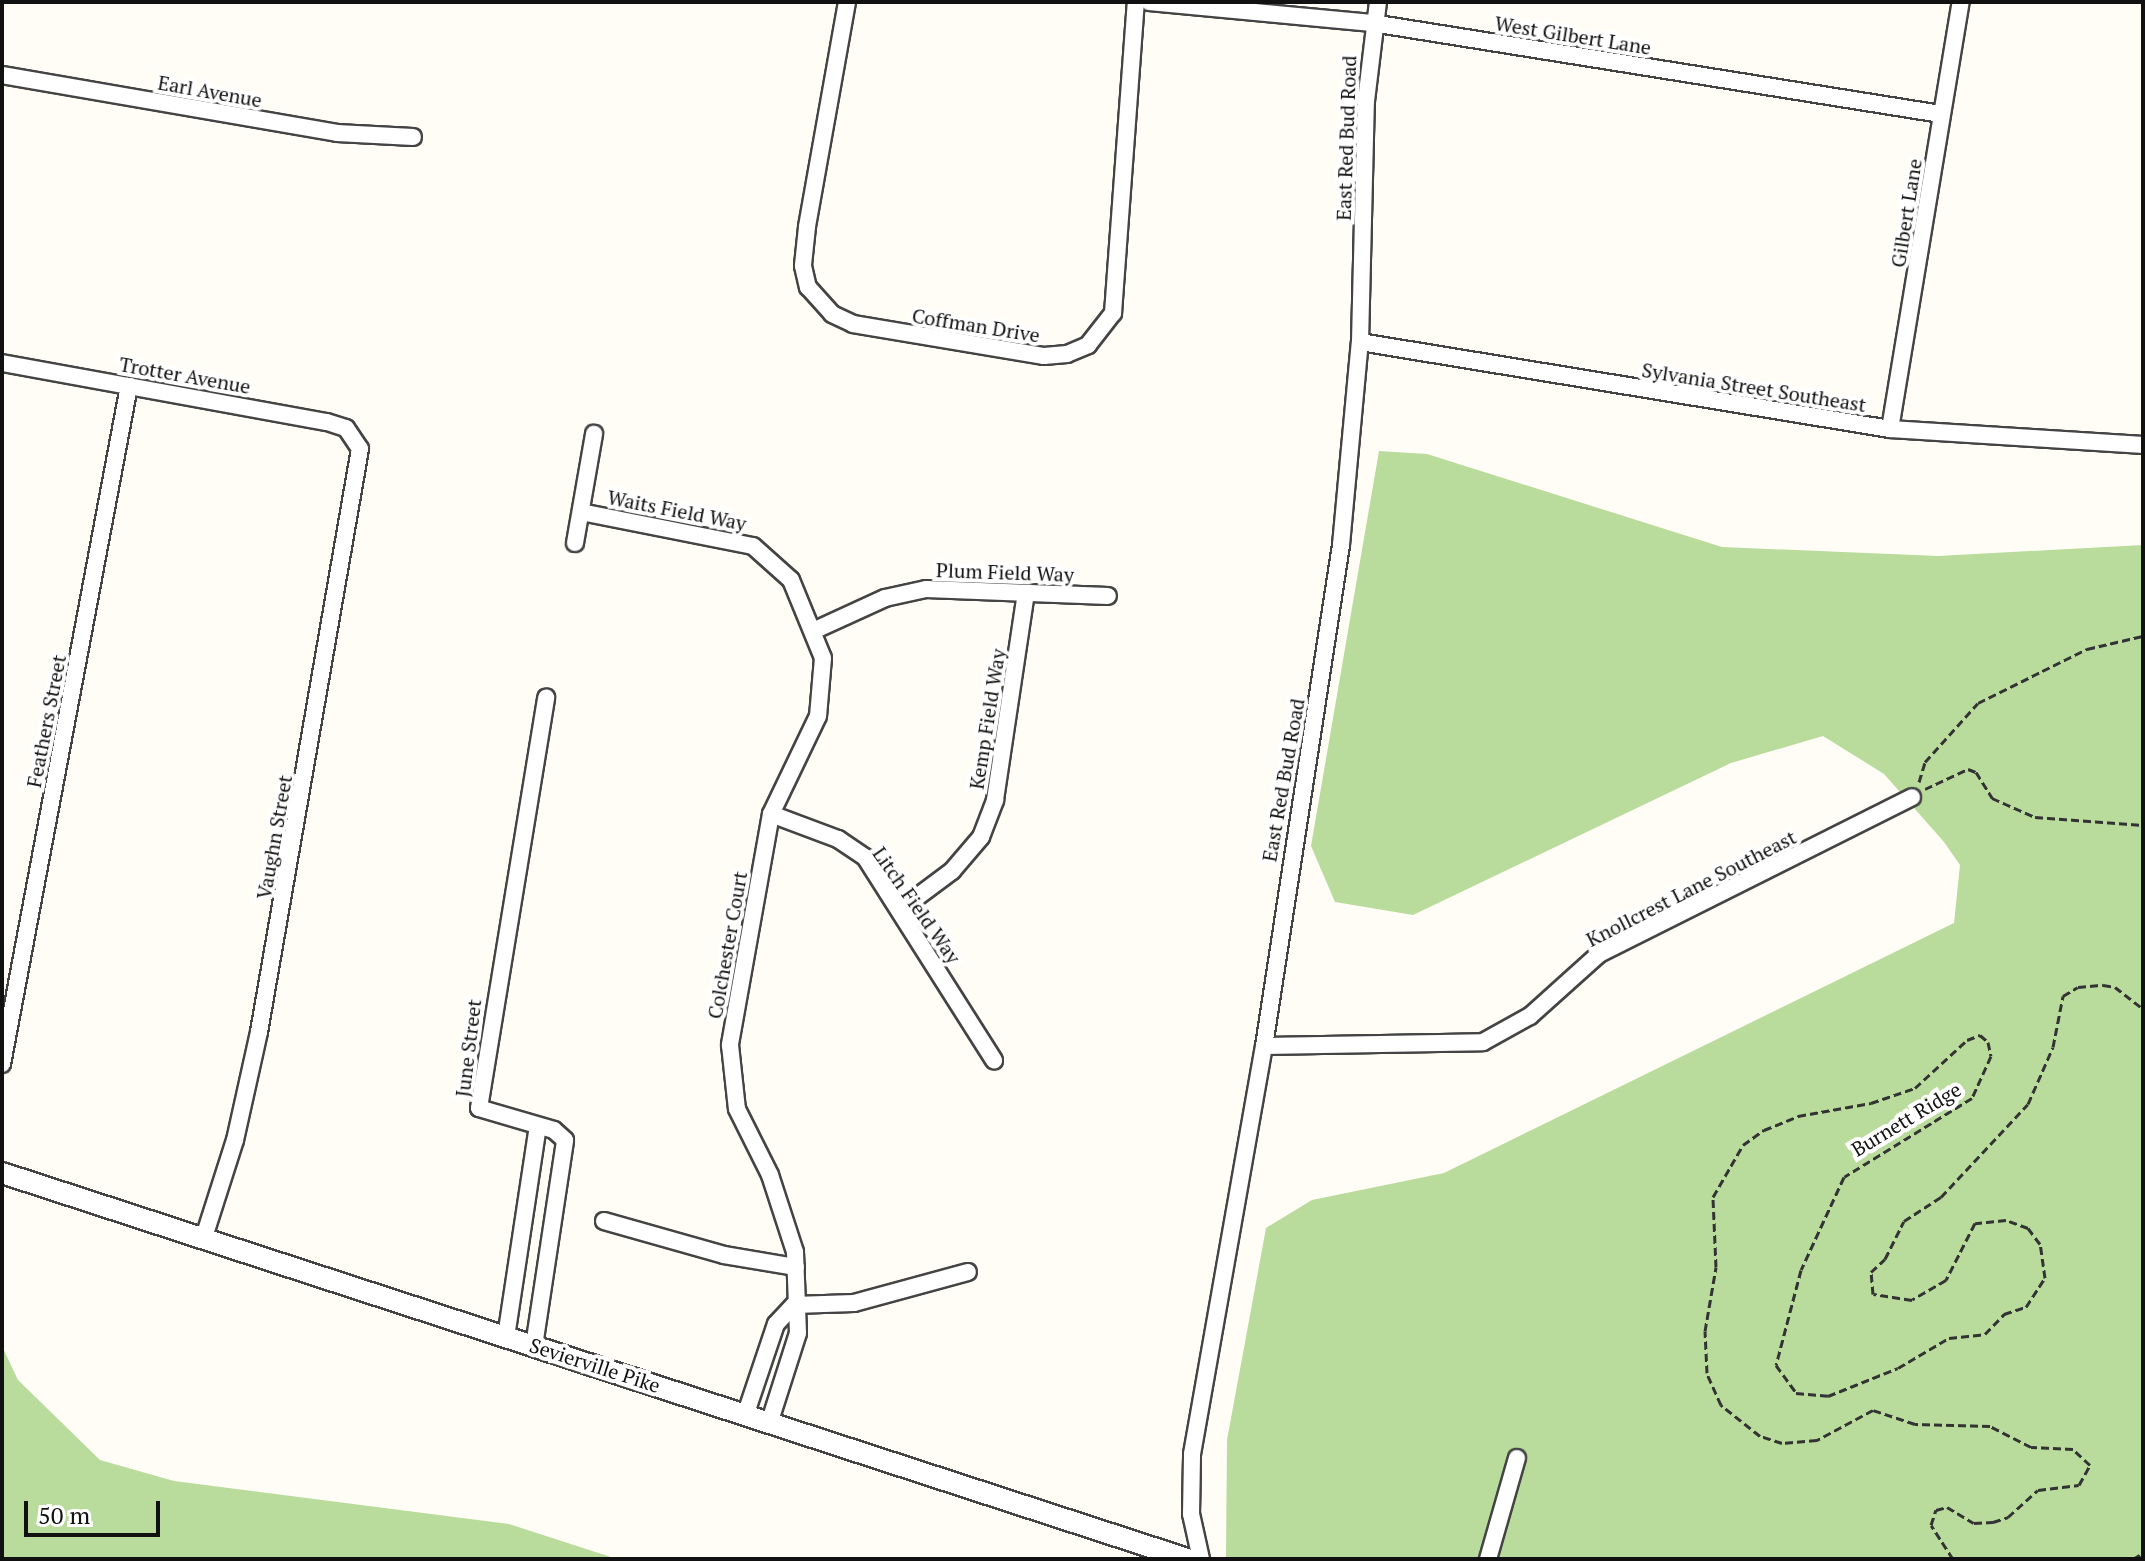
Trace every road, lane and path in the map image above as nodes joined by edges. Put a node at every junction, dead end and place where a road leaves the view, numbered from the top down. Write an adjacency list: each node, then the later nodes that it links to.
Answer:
1 (847, 2): 2 (street, Coffman Drive)
2 (1136, 2)
3 (1149, 2): 6 (street, West Gilbert Lane)
4 (1378, 2): 6 (street, East Red Bud Road)
5 (1961, 2): 8 (street, Gilbert Lane)
6 (1372, 23): 8 (street, West Gilbert Lane); 10 (street, East Red Bud Road)
7 (2, 75): 9 (street, Earl Avenue)
8 (1941, 114): 13 (street, Gilbert Lane)
9 (413, 137)
10 (1360, 342): 13 (street, Sylvania Street Southeast); 29 (street, East Red Bud Road)
11 (2, 363): 12 (street, Trotter Avenue)
12 (129, 386): 15 (street, Trotter Avenue); 31 (street, Feathers Street)
13 (1890, 429): 16 (street, Sylvania Street Southeast)
14 (594, 434): 17 (street)
15 (356, 437): 37 (street, Vaughn Street)
16 (2143, 445)
17 (581, 512): 18 (street); 21 (street, Waits Field Way)
18 (575, 543)
19 (1026, 593): 20 (street, Plum Field Way); 21 (street, Plum Field Way); 27 (street, Kemp Field Way)
20 (1108, 596)
21 (813, 631): 25 (street, Colchester Court)
22 (2143, 636): 24 (path)
23 (546, 697): 33 (street, June Street)
24 (1912, 797): 26 (path); 29 (street, Knollcrest Lane Southeast)
25 (771, 814): 27 (street, Litch Field Way); 38 (street, Colchester Court)
26 (2143, 825)
27 (901, 909): 30 (street, Litch Field Way)
28 (2143, 1009): 50 (path, Burnett Ridge)
29 (1264, 1046): 48 (street, East Red Bud Road)
30 (994, 1060)
31 (2, 1064)
32 (2143, 1118): 35 (path)
33 (538, 1126): 41 (street); 42 (street, June Street)
34 (2, 1173): 37 (street, Sevierville Pike)
35 (2143, 1175)
36 (604, 1221): 38 (street)
37 (203, 1240): 41 (street, Sevierville Pike)
38 (796, 1267): 40 (street, Colchester Court)
39 (968, 1272): 40 (street)
40 (794, 1305): 43 (street); 44 (street, Colchester Court)
41 (506, 1337): 42 (street, Sevierville Pike)
42 (534, 1346): 43 (street, Sevierville Pike)
43 (746, 1413): 44 (street, Sevierville Pike)
44 (770, 1421): 47 (street, Sevierville Pike)
45 (1517, 1458): 49 (street)
46 (2143, 1553): 51 (path)
47 (1187, 1559)
48 (1201, 1559)
49 (1488, 1559)
50 (1953, 1559)
51 (2133, 1559)

